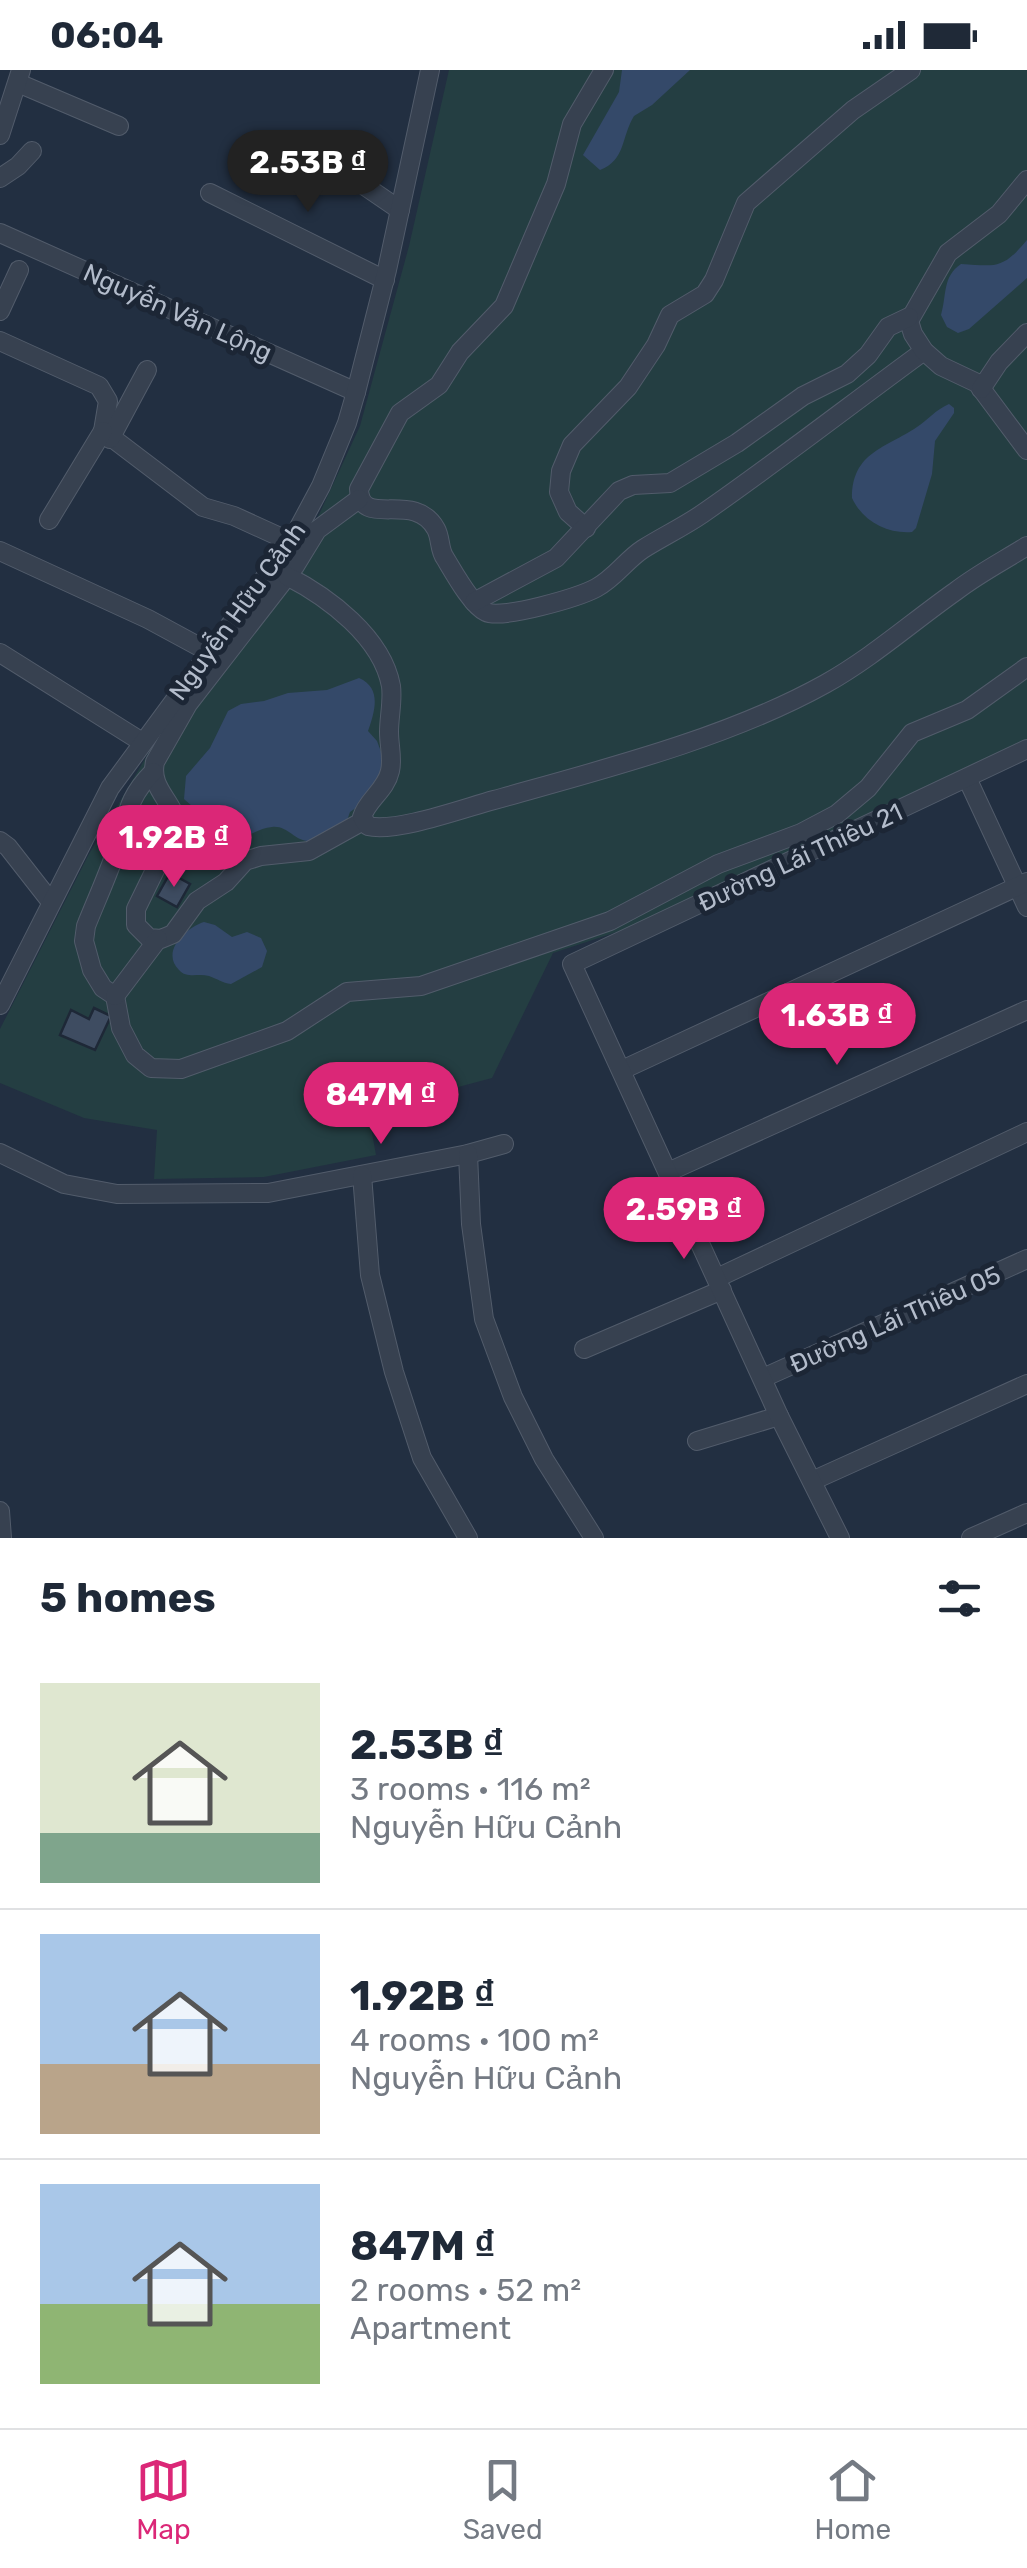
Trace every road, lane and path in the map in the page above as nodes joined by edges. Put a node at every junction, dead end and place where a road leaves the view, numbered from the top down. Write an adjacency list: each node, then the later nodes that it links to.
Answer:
1 (430, 70): 12 (street, Nguyễn Hữu Cảnh)
2 (604, 70): 26 (street)
3 (911, 70): 28 (street)
4 (20, 77): 5 (street); 6 (street)
5 (119, 126)
6 (0, 136)
7 (305, 150): 12 (street)
8 (32, 151): 9 (street)
9 (0, 178)
10 (1027, 180): 17 (street)
11 (210, 194): 15 (street)
12 (400, 210): 15 (street, Nguyễn Hữu Cảnh)
13 (0, 233): 23 (street, Nguyễn Văn Lộng)
14 (18, 270): 16 (street)
15 (385, 280): 23 (street, Nguyễn Hữu Cảnh)
16 (0, 311)
17 (909, 317): 20 (street); 28 (street)
18 (1027, 333): 22 (street)
19 (0, 341): 24 (street)
20 (924, 351): 22 (street); 33 (street)
21 (147, 370): 24 (street)
22 (981, 389): 25 (street)
23 (356, 392): 29 (street, Nguyễn Hữu Cảnh)
24 (106, 435): 27 (street); 29 (street)
25 (1027, 450)
26 (360, 499): 32 (street); 33 (street)
27 (49, 520)
28 (586, 528): 33 (street)
29 (291, 542): 35 (street, Nguyễn Hữu Cảnh)
30 (1027, 546): 41 (street)
31 (0, 550): 35 (street)
32 (287, 576): 39 (street); 41 (street)
33 (474, 602)
34 (0, 652): 37 (street)
35 (209, 652): 37 (street, Nguyễn Hữu Cảnh)
36 (1027, 666): 47 (street)
37 (142, 742): 44 (street, Nguyễn Hữu Cảnh)
38 (1027, 750): 40 (street, Đường Lái Thiêu 21)
39 (153, 772): 46 (street); 47 (street)
40 (967, 778): 43 (street); 50 (street, Đường Lái Thiêu 21)
41 (363, 821): 46 (street)
42 (0, 842): 44 (street)
43 (1022, 884): 45 (street); 50 (street)
44 (51, 902): 48 (street, Nguyễn Hữu Cảnh)
45 (1027, 907)
46 (158, 939): 47 (street)
47 (114, 996)
48 (0, 1005)
49 (1027, 1010): 55 (street)
50 (622, 1070): 55 (street)
51 (1027, 1132): 58 (street)
52 (504, 1144): 54 (street)
53 (0, 1154): 56 (street)
54 (468, 1154): 56 (street); 69 (street)
55 (668, 1172): 58 (street)
56 (362, 1175): 67 (street)
57 (1027, 1259): 60 (street, Đường Lái Thiêu 05)
58 (720, 1284): 59 (street); 60 (street)
59 (584, 1349)
60 (762, 1378): 62 (street)
61 (1027, 1384): 64 (street)
62 (779, 1416): 63 (street); 64 (street)
63 (698, 1441)
64 (812, 1481): 70 (street)
65 (0, 1511): 68 (street)
66 (1027, 1513): 71 (street)
67 (461, 1535)
68 (2, 1538)
69 (594, 1538)
70 (840, 1538)
71 (971, 1538)

